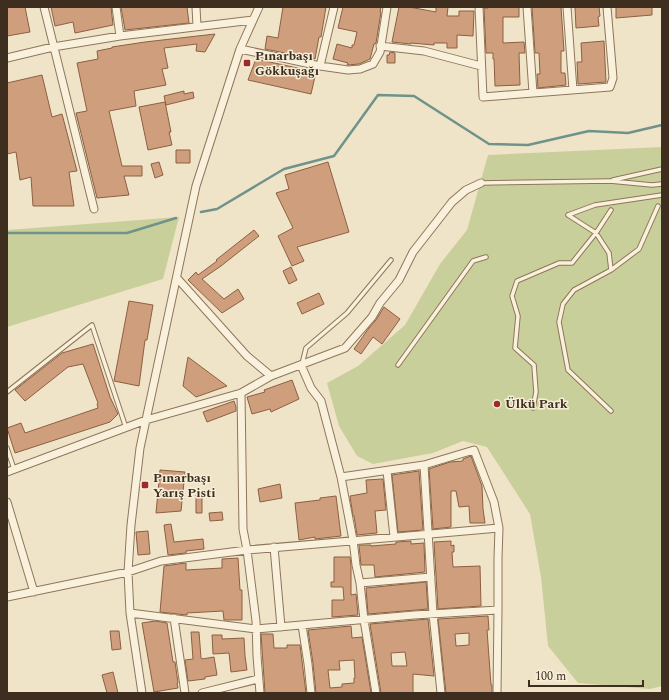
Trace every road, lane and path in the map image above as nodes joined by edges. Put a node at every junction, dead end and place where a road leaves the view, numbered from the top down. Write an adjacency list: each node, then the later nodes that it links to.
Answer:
1 (44, 7): 15 (street)
2 (116, 7): 13 (street)
3 (196, 7): 12 (street)
4 (259, 7): 11 (street)
5 (334, 7): 18 (street)
6 (387, 7): 14 (street)
7 (479, 7): 19 (street)
8 (527, 7): 21 (street)
9 (567, 7): 20 (street)
10 (607, 7): 20 (street)
11 (252, 20): 12 (street); 16 (street)
12 (197, 26): 13 (street)
13 (120, 36): 15 (street)
14 (380, 46): 18 (street); 19 (street)
15 (53, 47): 17 (street); 28 (street)
16 (240, 49): 18 (street); 34 (street)
17 (7, 58)
18 (320, 66)
19 (481, 66): 21 (street)
20 (573, 90): 21 (street)
21 (533, 93)
22 (662, 169): 23 (lane)
23 (610, 181): 24 (lane); 25 (lane)
24 (480, 183): 35 (street)
25 (662, 184)
26 (662, 195): 30 (lane)
27 (658, 206): 33 (lane)
28 (94, 209)
29 (611, 210): 30 (lane)
30 (596, 233): 33 (lane); 40 (lane)
31 (486, 257): 36 (lane)
32 (391, 260): 35 (lane)
33 (611, 270): 41 (lane)
34 (177, 278): 37 (street); 42 (street)
35 (302, 365): 37 (street); 48 (street)
36 (398, 365)
37 (271, 376): 39 (street)
38 (7, 392): 43 (lane)
39 (241, 393): 42 (street); 55 (street)
40 (533, 408)
41 (610, 411)
42 (146, 420): 43 (street); 56 (street)
43 (126, 428): 46 (street)
44 (7, 448): 46 (lane)
45 (424, 465): 47 (street); 50 (street); 51 (street)
46 (10, 471)
47 (386, 471): 48 (street); 52 (street)
48 (341, 477): 53 (street)
49 (7, 502): 59 (street)
50 (499, 528): 51 (street); 61 (street)
51 (428, 534): 52 (street); 57 (street)
52 (394, 537): 53 (street)
53 (353, 540): 54 (street); 58 (street)
54 (274, 547): 55 (street); 67 (street)
55 (247, 550): 56 (street); 68 (street)
56 (128, 572): 59 (street); 62 (street)
57 (431, 577): 58 (street); 63 (street)
58 (360, 583): 65 (street)
59 (34, 592): 60 (street)
60 (7, 597)
61 (498, 610): 63 (street); 77 (street)
62 (130, 613): 64 (street); 70 (street)
63 (433, 614): 65 (street); 76 (street)
64 (174, 618): 68 (street); 71 (street)
65 (364, 620): 66 (street); 75 (street)
66 (302, 625): 67 (street); 74 (street)
67 (281, 627): 68 (street)
68 (256, 629): 69 (street)
69 (258, 679): 72 (street); 73 (street)
70 (142, 693)
71 (185, 693)
72 (202, 693)
73 (260, 693)
74 (311, 693)
75 (376, 693)
76 (441, 693)
77 (497, 693)

